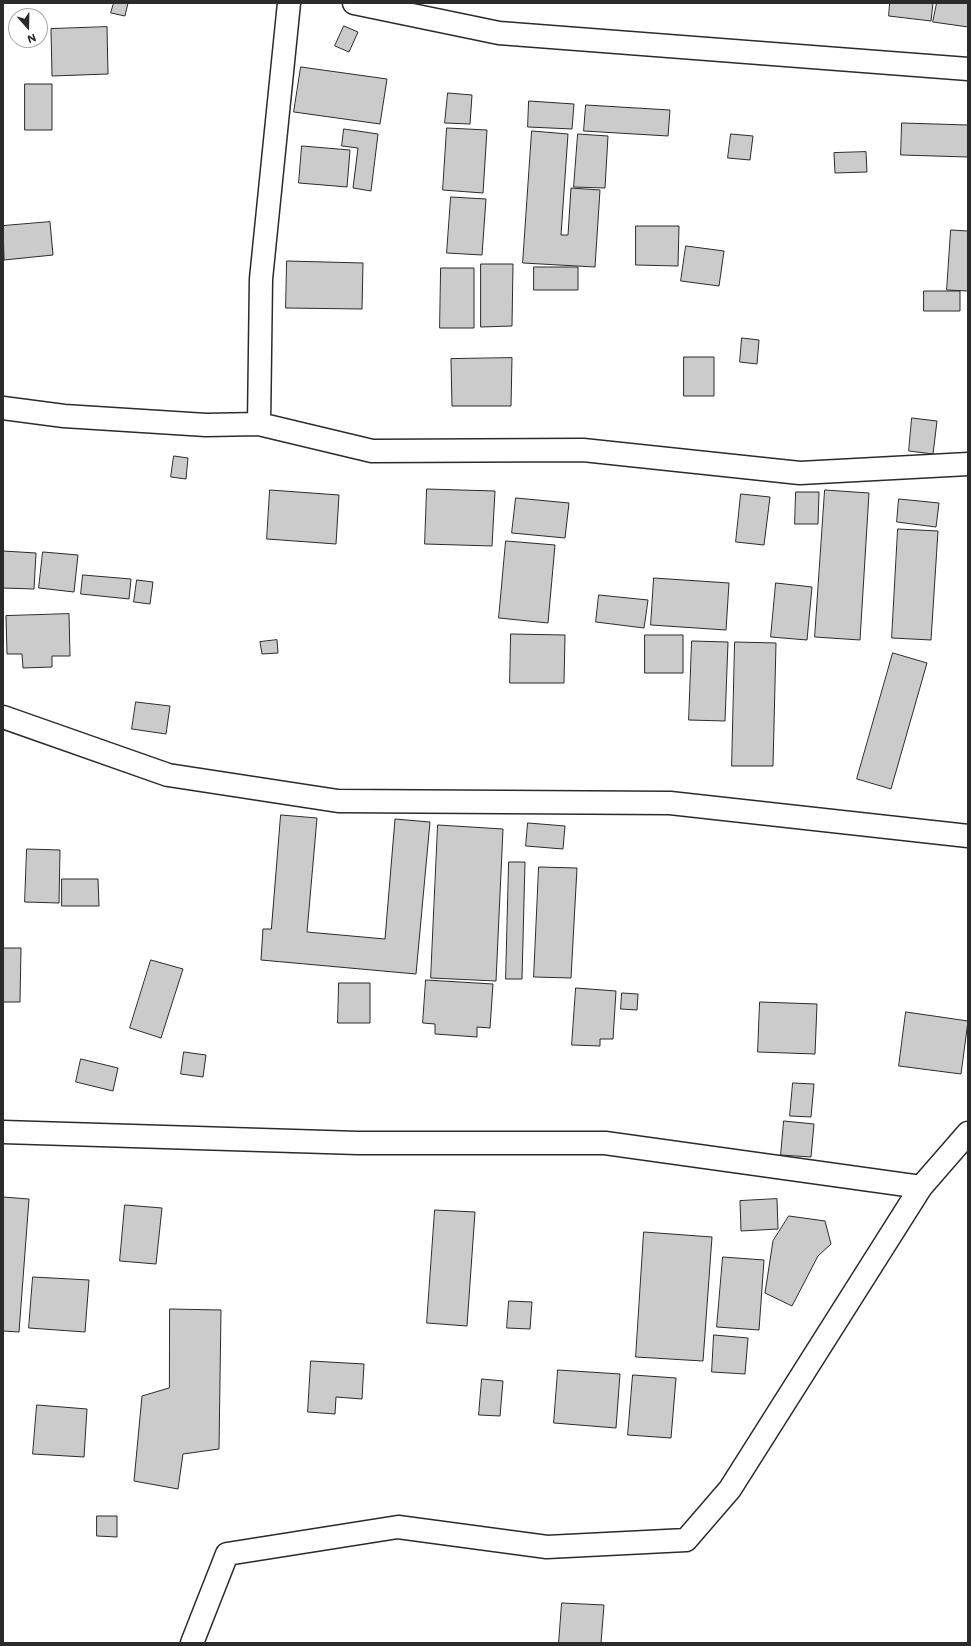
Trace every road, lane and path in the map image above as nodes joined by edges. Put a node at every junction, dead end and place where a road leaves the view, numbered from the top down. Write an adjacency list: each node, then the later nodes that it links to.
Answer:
1 (289, 3): 5 (street)
2 (354, 3): 3 (street)
3 (968, 69)
4 (3, 408): 5 (street)
5 (259, 424): 6 (street)
6 (968, 464)
7 (3, 717): 8 (street)
8 (968, 836)
9 (3, 1132): 11 (street)
10 (968, 1133): 11 (street)
11 (921, 1186): 12 (street)
12 (192, 1643)

